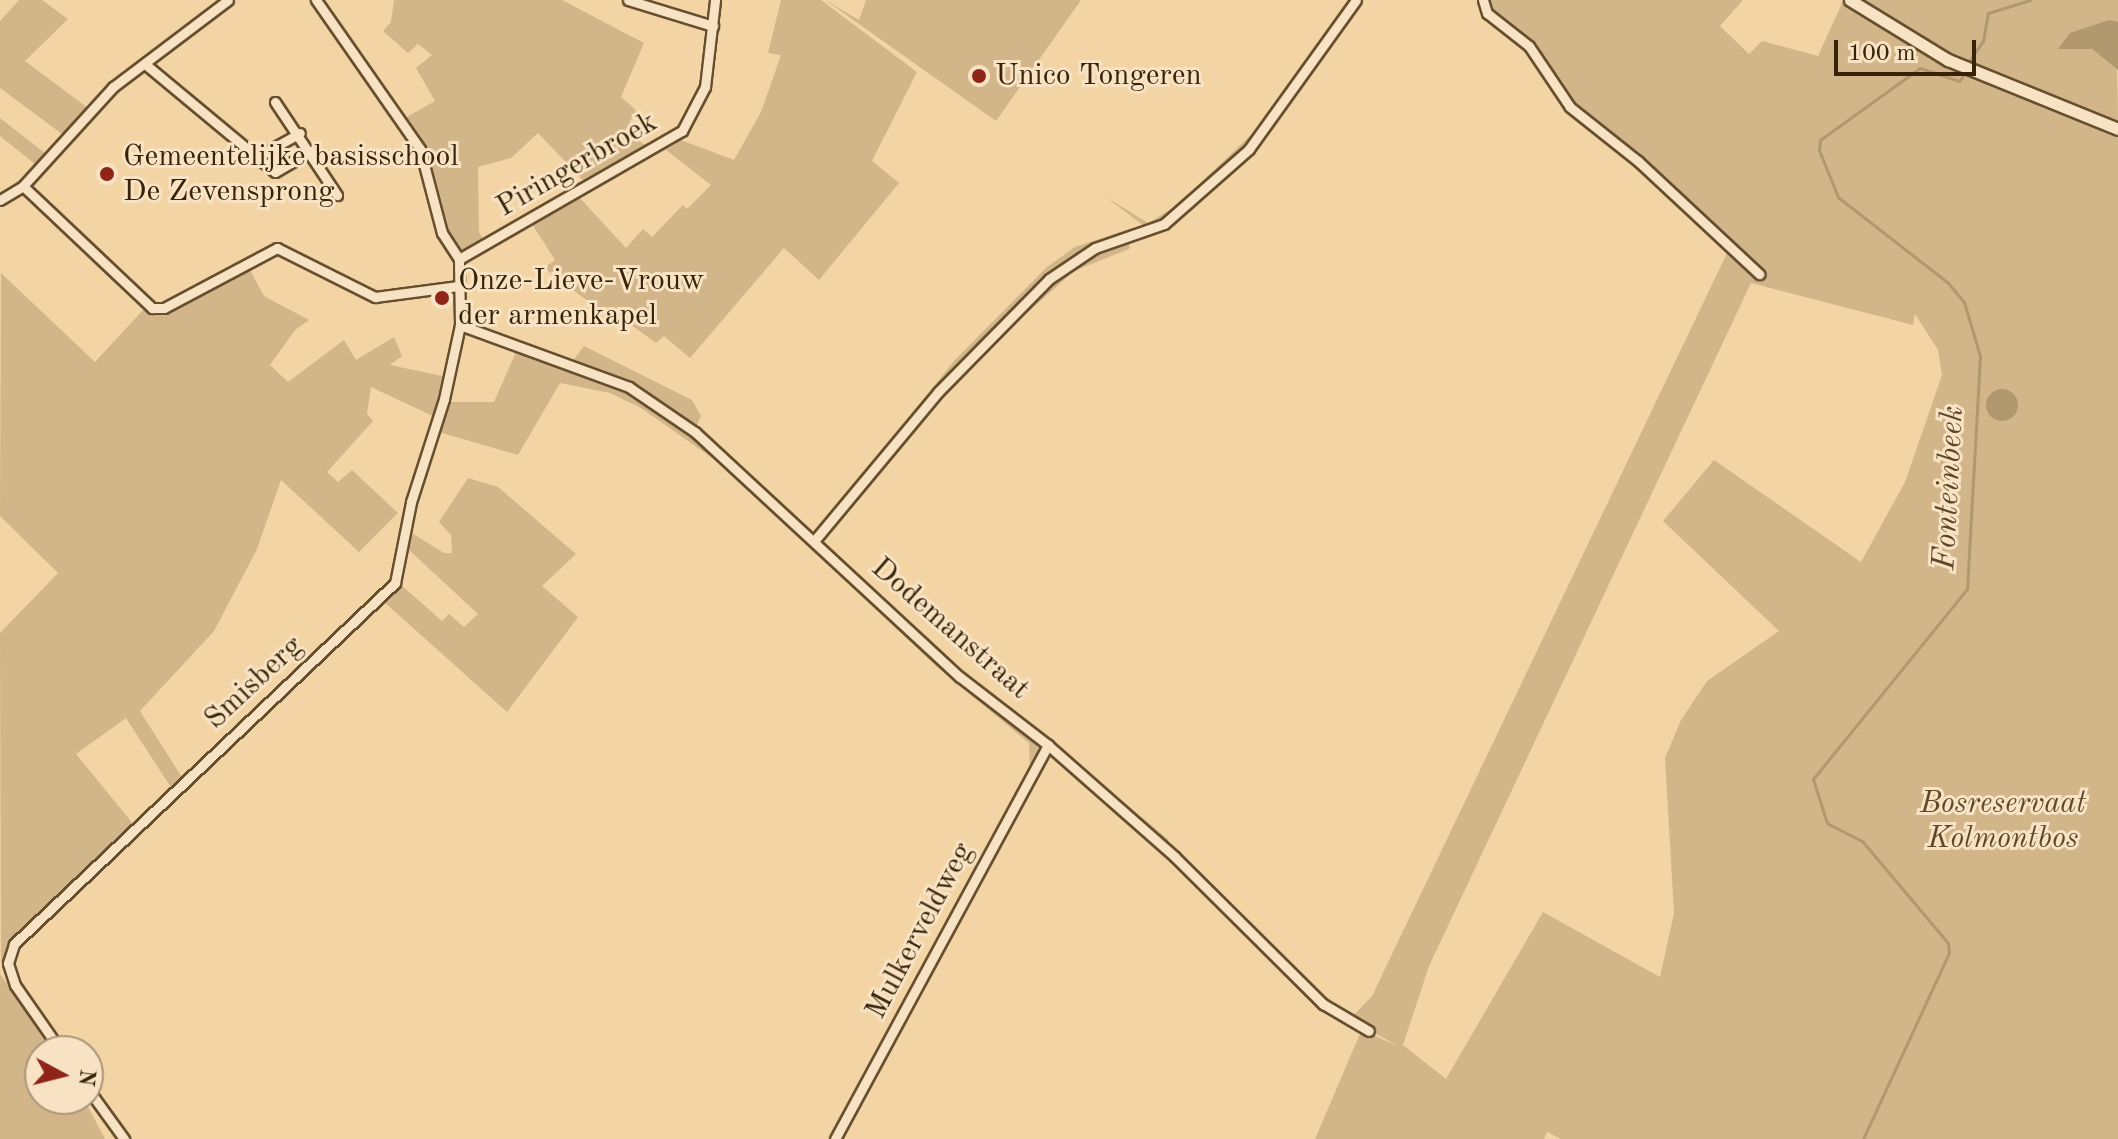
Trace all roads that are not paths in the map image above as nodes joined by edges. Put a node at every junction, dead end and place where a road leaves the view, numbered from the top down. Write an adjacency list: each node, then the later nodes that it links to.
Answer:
1 (228, 0): 9 (street)
2 (316, 0): 18 (street)
3 (628, 0): 8 (street)
4 (715, 0): 8 (street, Piringerbroek)
5 (1356, 0): 22 (street)
6 (1483, 0): 19 (street)
7 (1852, 1): 11 (street)
8 (713, 26): 18 (street, Piringerbroek)
9 (145, 64): 14 (street); 15 (street)
10 (275, 102): 12 (street)
11 (2118, 129)
12 (300, 133): 13 (street); 14 (street)
13 (311, 151): 14 (street); 16 (street)
14 (257, 157)
15 (23, 186): 17 (street); 20 (street)
16 (337, 195)
17 (0, 200)
18 (459, 259): 20 (street, Smisberg)
19 (1759, 274)
20 (458, 286): 21 (street, Smisberg)
21 (460, 325): 22 (street, Dodemanstraat); 25 (street, Smisberg)
22 (814, 541): 23 (street, Dodemanstraat)
23 (1048, 745): 24 (street, Dodemanstraat); 28 (street, Mulkerveldweg)
24 (1369, 1031)
25 (50, 1035)
26 (104, 1111): 27 (street)
27 (124, 1139)
28 (835, 1139)

